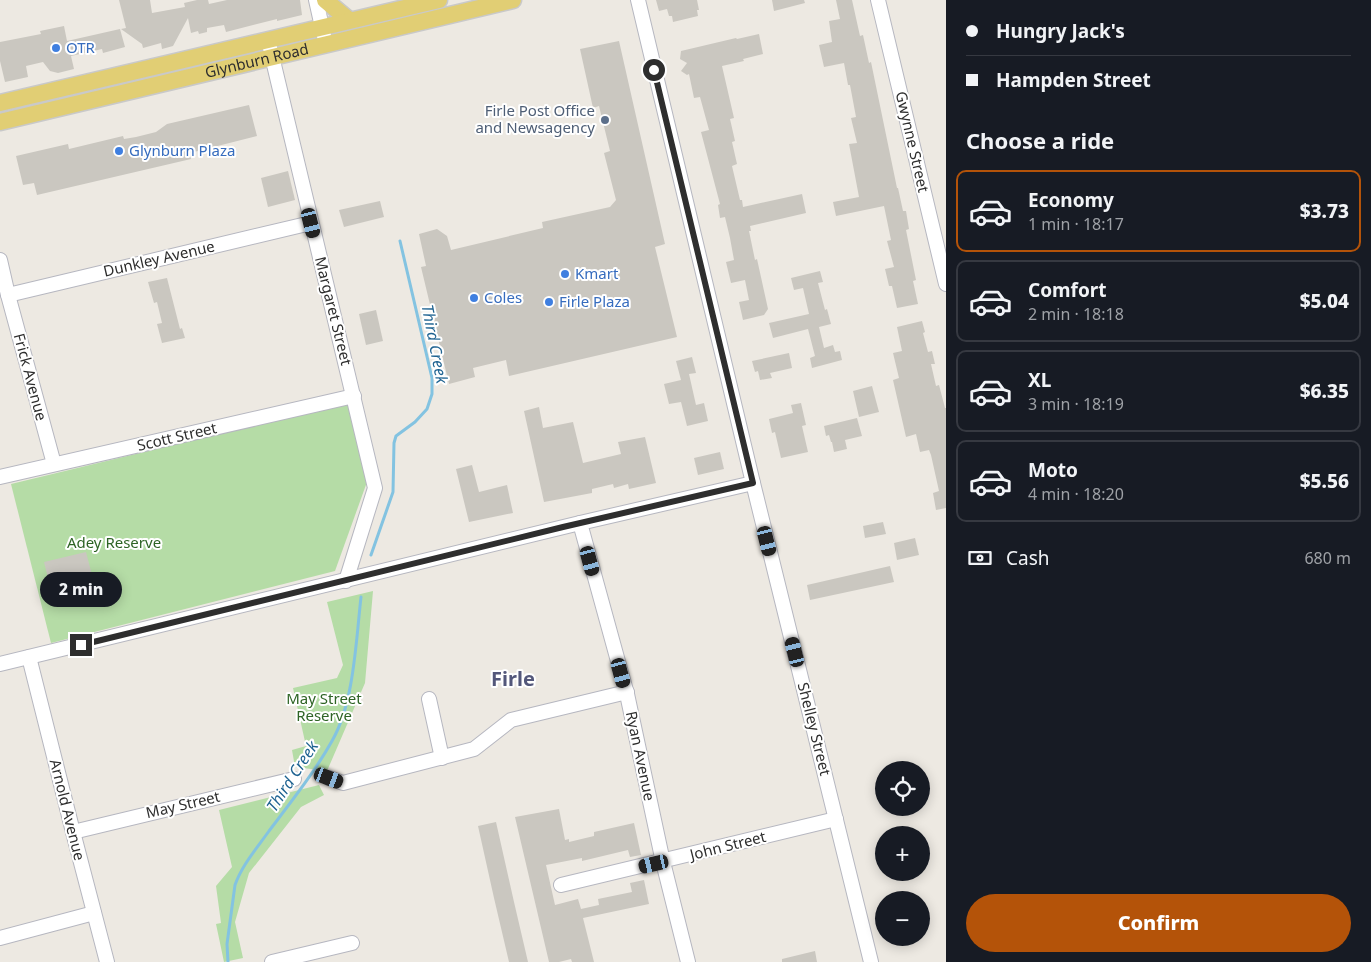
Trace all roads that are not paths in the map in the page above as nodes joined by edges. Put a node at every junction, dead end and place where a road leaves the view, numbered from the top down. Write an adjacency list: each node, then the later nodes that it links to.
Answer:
1 (316, 0): 8 (street)
2 (325, 0): 7 (main road)
3 (438, 0): 7 (main road, Glynburn Road)
4 (513, 0): 10 (main road, Glynburn Road)
5 (638, 0): 22 (street, Shelley Street)
6 (878, 0): 17 (street, Gwynne Street)
7 (349, 20): 8 (main road, Glynburn Road)
8 (322, 26): 9 (main road, Glynburn Road); 10 (street)
9 (268, 40): 11 (street, Margaret Street); 12 (main road, Glynburn Road)
10 (326, 44): 11 (main road, Glynburn Road)
11 (272, 57): 13 (main road, Glynburn Road); 15 (street, Margaret Street)
12 (2, 102): 13 (main road)
13 (50, 109): 14 (main road, Glynburn Road)
14 (0, 122)
15 (311, 223): 18 (street, Dunkley Avenue); 19 (street, Margaret Street)
16 (0, 260): 18 (street, Frick Avenue)
17 (946, 284)
18 (8, 295): 20 (street, Frick Avenue)
19 (354, 396): 20 (street, Scott Street); 24 (street, Margaret Street)
20 (54, 464): 21 (street, Scott Street)
21 (0, 477)
22 (753, 483): 23 (street); 32 (street, Shelley Street)
23 (580, 523): 24 (street); 27 (street, Ryan Avenue)
24 (346, 580): 25 (street)
25 (29, 657): 26 (street); 33 (street, Arnold Avenue)
26 (0, 664)
27 (626, 692): 29 (street); 34 (street, Ryan Avenue)
28 (429, 699): 29 (street)
29 (442, 758): 30 (street)
30 (329, 778)
31 (294, 779): 33 (street, May Street)
32 (836, 819): 34 (street, John Street); 42 (street, Shelley Street)
33 (72, 832): 36 (street, Arnold Avenue)
34 (663, 862): 35 (street, John Street); 41 (street, Ryan Avenue)
35 (561, 885)
36 (94, 913): 37 (street); 39 (street, Arnold Avenue)
37 (0, 938)
38 (352, 943): 40 (street)
39 (107, 962)
40 (272, 962)
41 (688, 962)
42 (871, 962)

